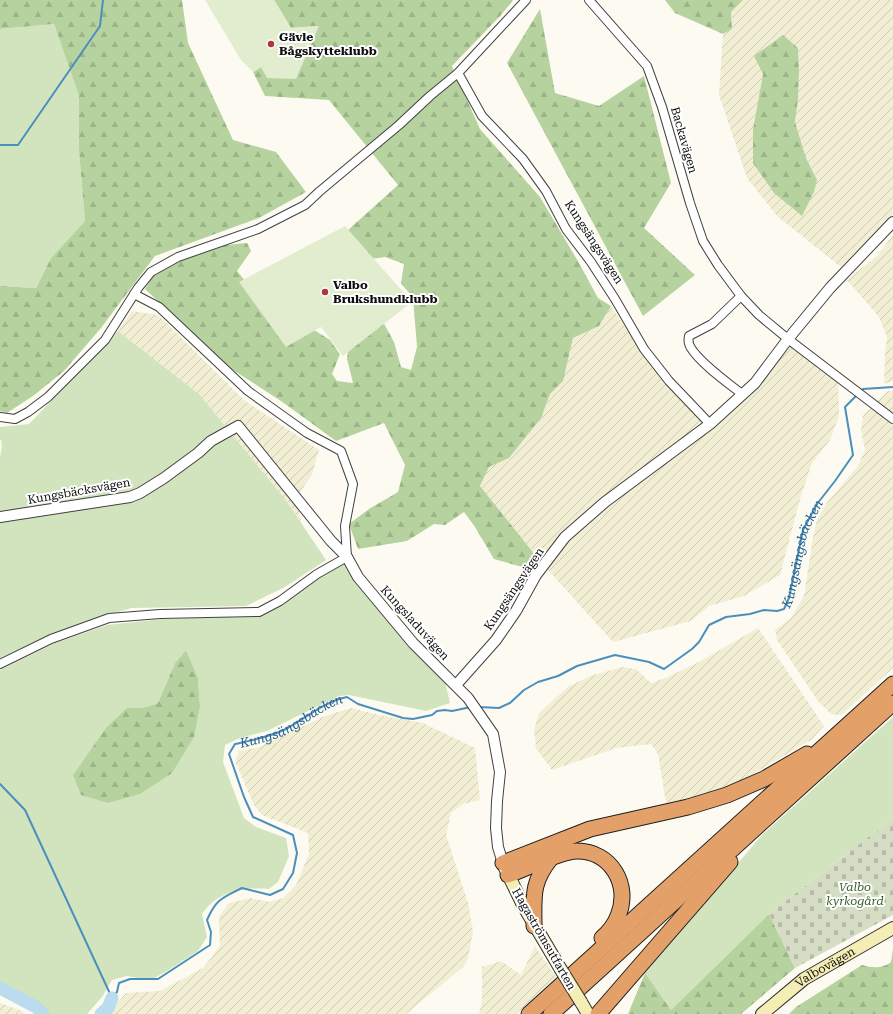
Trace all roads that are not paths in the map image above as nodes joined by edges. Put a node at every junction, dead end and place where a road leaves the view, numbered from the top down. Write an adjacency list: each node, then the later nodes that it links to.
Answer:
1 (526, 0): 3 (street)
2 (590, 0): 6 (street, Backavägen)
3 (458, 73): 5 (street); 11 (street, Kungsängsvägen)
4 (893, 222): 7 (street, Kungsängsvägen)
5 (134, 294): 9 (street); 14 (street)
6 (741, 296): 7 (street, Backavägen); 8 (street)
7 (788, 339): 8 (street, Kungsängsvägen); 10 (street, Backavägen)
8 (742, 394): 11 (street, Kungsängsvägen)
9 (0, 417)
10 (893, 419)
11 (710, 424): 17 (street, Kungsängsvägen)
12 (238, 426): 13 (street, Kungsbäcksvägen); 14 (street, Kungsladuvägen)
13 (0, 517)
14 (347, 557): 15 (street); 17 (street, Kungsladuvägen)
15 (0, 664)
16 (893, 684): 19 (highway)
17 (456, 685): 22 (street, Kungsladuvägen)
18 (893, 703): 20 (highway)
19 (833, 738): 22 (highway); 25 (highway)
20 (777, 809): 27 (highway); 29 (highway)
21 (551, 858): 22 (highway); 23 (highway); 25 (highway)
22 (505, 869): 23 (main road, Hagaströmsutfarten)
23 (534, 926): 28 (main road, Hagaströmsutfarten, bridge)
24 (893, 928): 30 (main road, Valbovägen)
25 (550, 995): 26 (highway)
26 (529, 1014)
27 (551, 1014)
28 (588, 1014)
29 (598, 1014)
30 (762, 1014)

